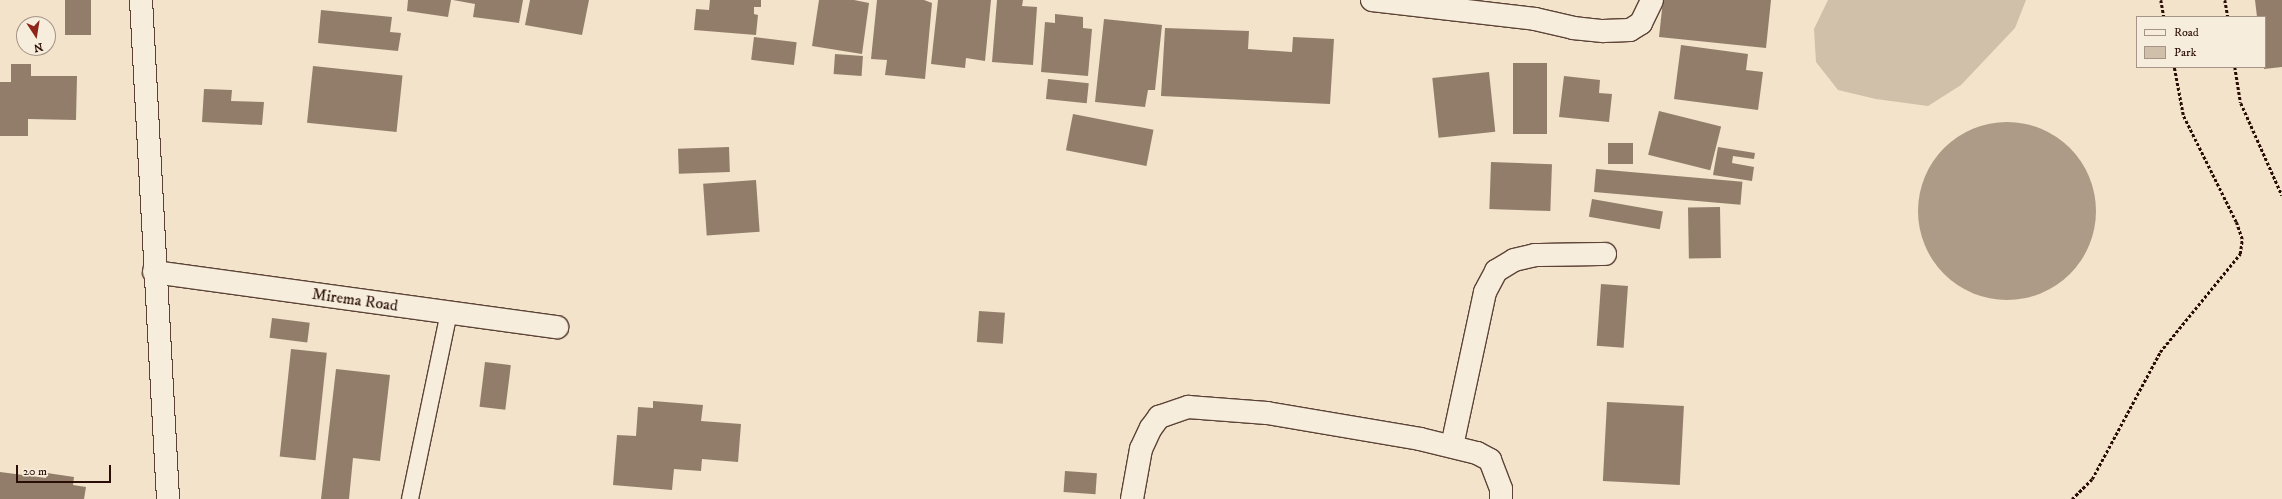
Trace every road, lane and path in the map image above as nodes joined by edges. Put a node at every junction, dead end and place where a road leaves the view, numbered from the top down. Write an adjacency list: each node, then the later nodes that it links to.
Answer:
1 (141, 0): 12 (street)
2 (1372, 0): 3 (street)
3 (1652, 0)
4 (2161, 0): 6 (path)
5 (2225, 0): 7 (path)
6 (2164, 16)
7 (2228, 16)
8 (2174, 68): 20 (path)
9 (2235, 68): 10 (path)
10 (2282, 196)
11 (1605, 254): 15 (street)
12 (154, 272): 13 (street, Mirema Road); 16 (street)
13 (449, 312): 14 (street, Mirema Road); 17 (lane)
14 (556, 327)
15 (1452, 446): 18 (street); 19 (street)
16 (168, 499)
17 (410, 499)
18 (1132, 499)
19 (1502, 499)
20 (2072, 499)

